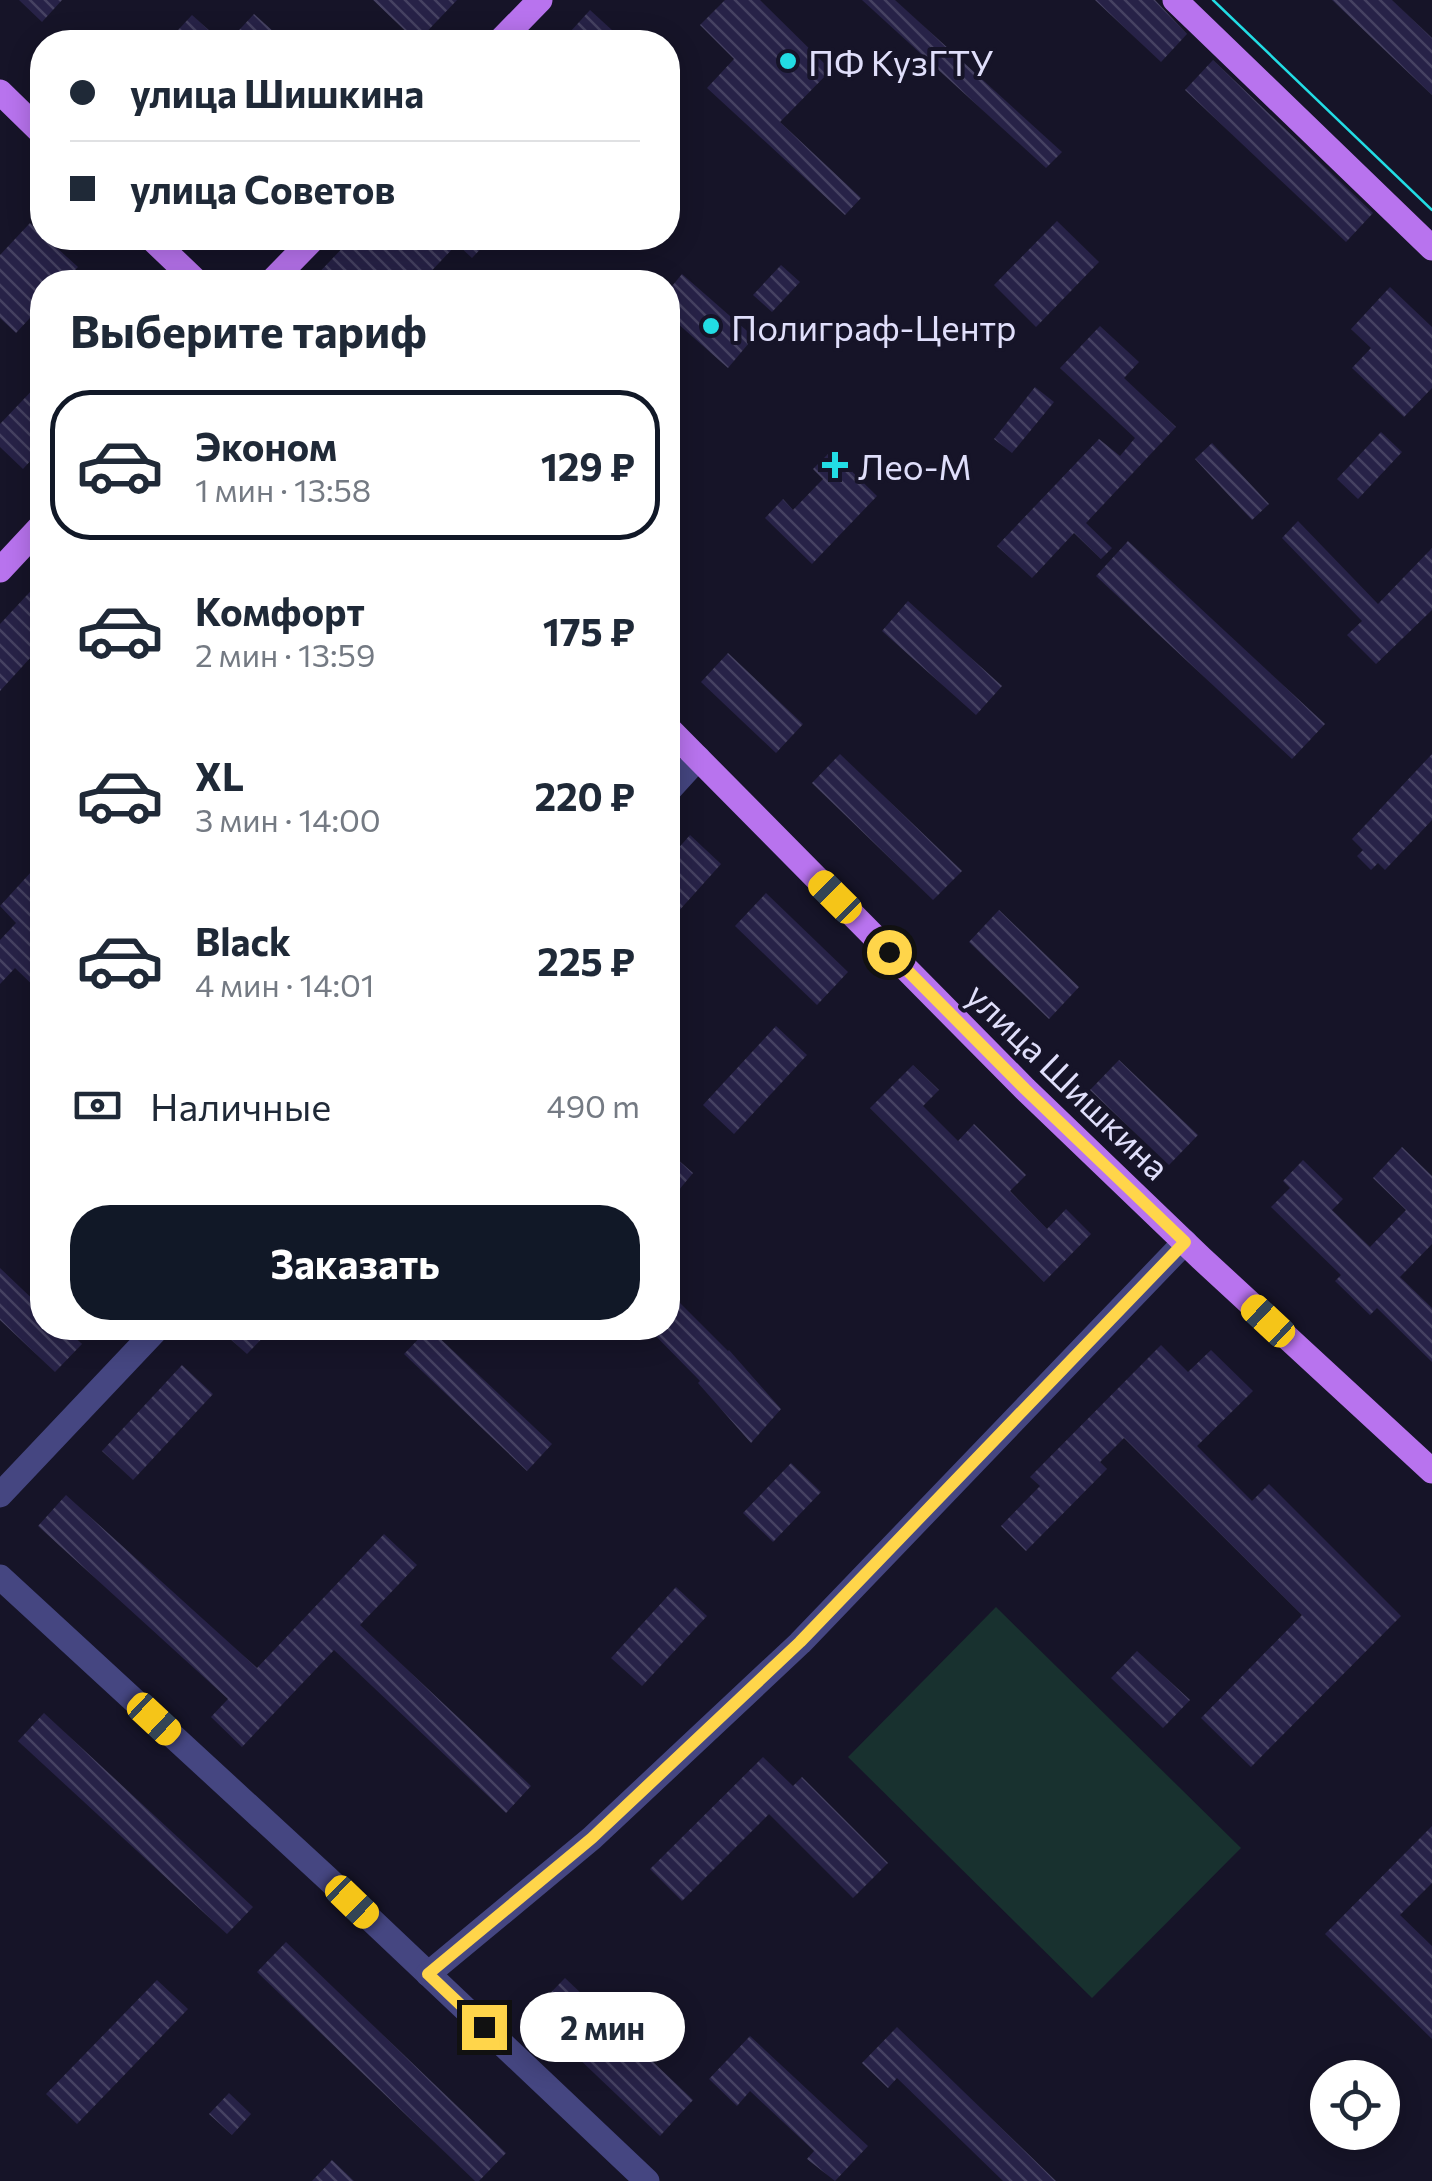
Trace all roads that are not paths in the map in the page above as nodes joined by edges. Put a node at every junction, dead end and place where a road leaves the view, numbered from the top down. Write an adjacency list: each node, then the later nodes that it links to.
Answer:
1 (540, 0): 3 (main road)
2 (1175, 0): 6 (main road)
3 (511, 30)
4 (0, 92): 5 (main road)
5 (30, 121)
6 (1432, 248)
7 (163, 250): 9 (main road)
8 (303, 250): 10 (main road)
9 (184, 270)
10 (283, 270)
11 (30, 538): 12 (main road)
12 (0, 570)
13 (680, 740): 14 (main road, улица Шишкина)
14 (698, 758): 15 (street); 16 (main road, улица Шишкина)
15 (680, 778)
16 (1185, 1242): 18 (main road, улица Шишкина); 21 (street)
17 (147, 1340): 19 (street)
18 (1432, 1471)
19 (0, 1495)
20 (0, 1577): 21 (street)
21 (428, 1974): 22 (street)
22 (648, 2181)

